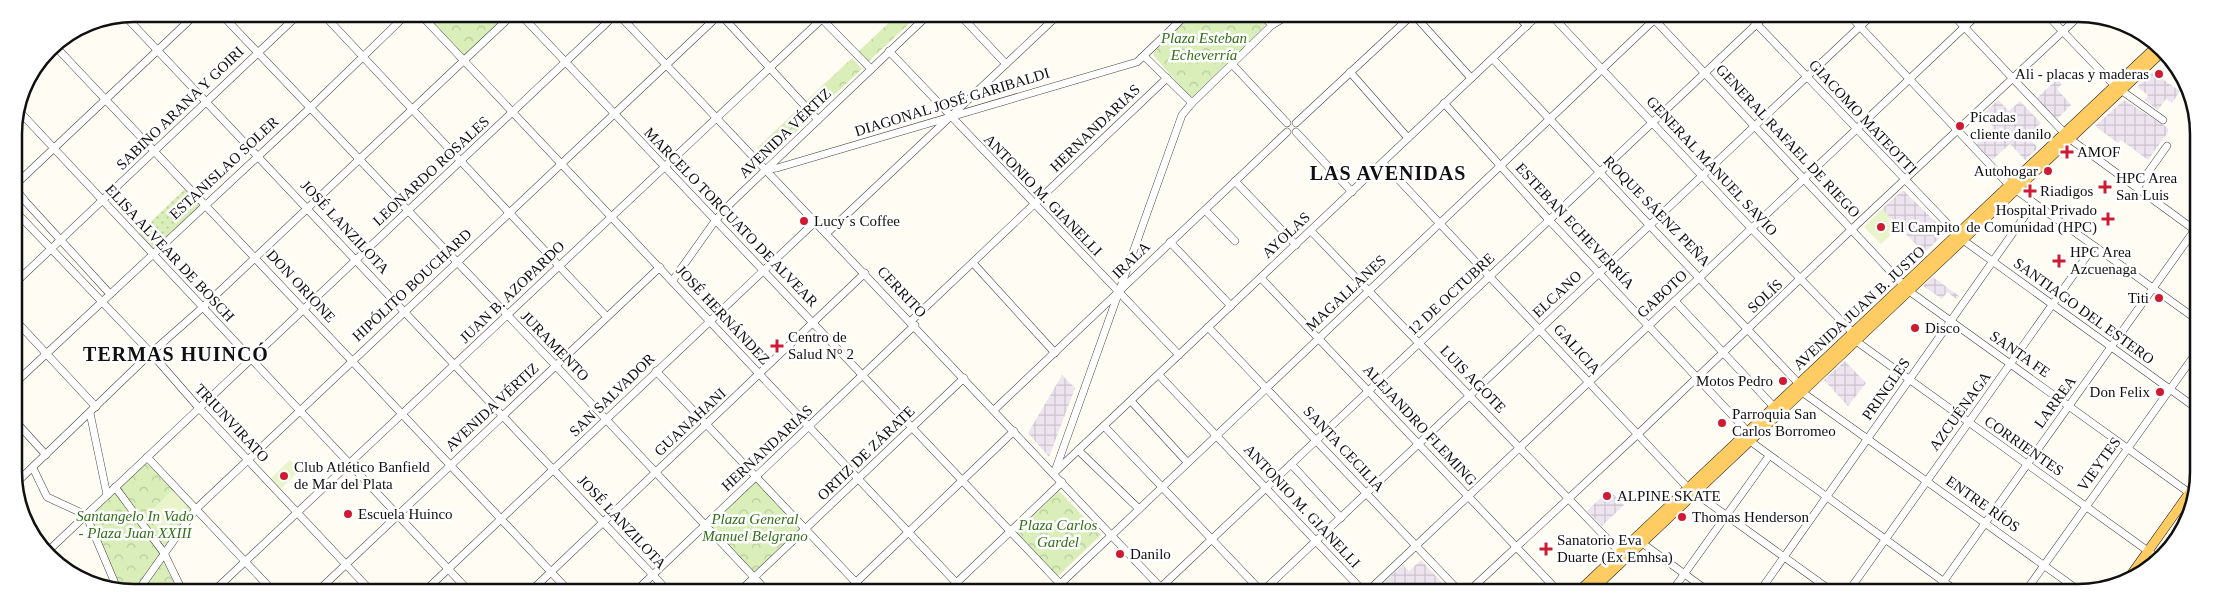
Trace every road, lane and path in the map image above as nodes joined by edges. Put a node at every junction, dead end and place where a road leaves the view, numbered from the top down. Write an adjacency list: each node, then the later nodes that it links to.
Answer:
1 (132, 22): 41 (street, JOSÉ LANZILOTA)
2 (188, 22): 41 (street)
3 (229, 22): 45 (street, JURAMENTO)
4 (291, 22): 45 (street, SABINO ARANA Y GOIRI)
5 (331, 22): 47 (street)
6 (399, 22): 47 (street, ESTANISLAO SOLER)
7 (428, 22): 49 (street, JOSÉ HERNÁNDEZ)
8 (503, 22): 49 (street)
9 (528, 22): 51 (street, MARCELO TORCUATO DE ALVEAR)
10 (609, 22): 51 (street, LEONARDO ROSALES)
11 (624, 22): 54 (street, CERRITO)
12 (712, 22): 54 (street, HIPÓLITO BOUCHARD)
13 (726, 22): 55 (street)
14 (816, 22): 55 (street, JUAN B. AZOPARDO)
15 (828, 22): 56 (street)
16 (915, 22): 43 (street, AVENIDA VÉRTIZ)
17 (966, 22): 52 (street)
18 (1051, 22): 52 (street)
19 (1180, 22): 48 (street)
20 (1269, 22): 36 (street)
21 (1277, 22): 36 (street)
22 (1404, 22): 58 (street)
23 (1420, 22): 62 (street)
24 (1523, 22): 37 (street)
25 (1531, 22): 37 (street, AYOLAS)
26 (1558, 22): 57 (street, GENERAL MANUEL SAVIO)
27 (1650, 22): 57 (street, MAGALLANES)
28 (1658, 22): 59 (street, GENERAL RAFAEL DE RIEGO)
29 (1856, 22): 38 (street)
30 (1865, 22): 38 (street, ELCANO)
31 (1958, 22): 39 (street)
32 (1970, 22): 39 (street, GABOTO)
33 (2054, 22): 40 (street)
34 (2073, 22): 40 (street, SOLÍS)
35 (1757, 24): 59 (street, 12 DE OCTUBRE); 60 (street, GIACOMO MATEOTTI)
36 (1272, 25): 53 (street)
37 (1527, 26): 50 (street, AYOLAS)
38 (1860, 27): 60 (street, ELCANO); 63 (street)
39 (1964, 27): 63 (street, GABOTO); 64 (street)
40 (2063, 31): 64 (street, SOLÍS); 65 (street)
41 (159, 49): 66 (street); 67 (street, JOSÉ LANZILOTA)
42 (60, 51): 66 (street, DON ORIONE)
43 (889, 51): 56 (street, AVENIDA VÉRTIZ); 75 (street, ANTONIO M. GIANELLI)
44 (2153, 51): 65 (main road, AVENIDA JUAN B. JUSTO)
45 (258, 53): 67 (street, SABINO ARANA Y GOIRI); 70 (street, JURAMENTO)
46 (2158, 55): 65 (main road, AVENIDA JUAN B. JUSTO)
47 (363, 56): 70 (street, ESTANISLAO SOLER); 71 (street)
48 (1144, 56): 61 (street); 75 (street, DIAGONAL JOSÉ GARIBALDI)
49 (464, 59): 71 (street); 72 (street, JOSÉ HERNÁNDEZ)
50 (1493, 59): 62 (street, AYOLAS); 77 (street, ROQUE SÁENZ PEÑA)
51 (565, 62): 72 (street, LEONARDO ROSALES); 73 (street, MARCELO TORCUATO DE ALVEAR)
52 (1006, 64): 75 (street)
53 (1232, 64): 68 (street); 80 (street)
54 (666, 65): 73 (street, HIPÓLITO BOUCHARD); 76 (street, CERRITO)
55 (770, 69): 76 (street, JUAN B. AZOPARDO); 78 (street)
56 (871, 69): 78 (street, AVENIDA VÉRTIZ)
57 (1602, 69): 77 (street, MAGALLANES); 81 (street, GENERAL MANUEL SAVIO)
58 (1350, 72): 82 (street); 89 (street)
59 (1705, 73): 81 (street, 12 DE OCTUBRE); 83 (street, GENERAL RAFAEL DE RIEGO)
60 (1807, 77): 83 (street, ELCANO); 84 (street, GIACOMO MATEOTTI)
61 (1167, 78): 68 (street); 114 (street, HERNANDARIAS)
62 (1471, 78): 69 (street, AYOLAS)
63 (1909, 79): 84 (street, GABOTO); 85 (street)
64 (2013, 79): 85 (street, SOLÍS); 88 (street)
65 (2118, 88): 79 (street); 88 (main road, AVENIDA JUAN B. JUSTO)
66 (106, 100): 91 (street); 92 (street, DON ORIONE)
67 (207, 101): 92 (street, SABINO ARANA Y GOIRI); 93 (street, JOSÉ LANZILOTA)
68 (1192, 103): 159 (street)
69 (1444, 103): 89 (street, AYOLAS); 98 (street, ESTEBAN ECHEVERRÍA)
70 (310, 108): 93 (street, ESTANISLAO SOLER); 94 (street, JURAMENTO)
71 (412, 109): 94 (street); 95 (street)
72 (513, 111): 95 (street, LEONARDO ROSALES); 96 (street, JOSÉ HERNÁNDEZ)
73 (614, 114): 96 (street, HIPÓLITO BOUCHARD); 99 (street, MARCELO TORCUATO DE ALVEAR)
74 (24, 117): 91 (street, ELISA ALVEAR DE BOSCH)
75 (950, 117): 100 (street, DIAGONAL JOSÉ GARIBALDI); 114 (street, ANTONIO M. GIANELLI); 130 (street)
76 (716, 118): 99 (street, JUAN B. AZOPARDO); 100 (street, CERRITO)
77 (1550, 118): 98 (street, MAGALLANES); 101 (street, ROQUE SÁENZ PEÑA)
78 (818, 120): 100 (street, AVENIDA VÉRTIZ)
79 (2163, 120)
80 (1287, 122): 82 (street); 86 (street)
81 (1652, 122): 101 (street, 12 DE OCTUBRE); 102 (street, GENERAL MANUEL SAVIO)
82 (1296, 123): 87 (street)
83 (1755, 126): 102 (street, ELCANO); 103 (street, GENERAL RAFAEL DE RIEGO)
84 (1856, 129): 103 (street, GABOTO); 105 (street, GIACOMO MATEOTTI)
85 (1958, 131): 105 (street, SOLÍS); 107 (street)
86 (1287, 132): 87 (street); 106 (street, IRALA)
87 (1296, 132): 109 (street)
88 (2067, 136): 107 (main road, AVENIDA JUAN B. JUSTO); 108 (street)
89 (1408, 138): 97 (street, AYOLAS)
90 (2167, 146): 108 (street)
91 (54, 149): 104 (street); 111 (street, ELISA ALVEAR DE BOSCH)
92 (154, 151): 111 (street, SABINO ARANA Y GOIRI); 113 (street, DON ORIONE)
93 (258, 155): 113 (street, ESTANISLAO SOLER); 115 (street, JOSÉ LANZILOTA)
94 (359, 159): 115 (street); 117 (street, JURAMENTO)
95 (461, 161): 117 (street, LEONARDO ROSALES); 118 (street)
96 (562, 163): 118 (street, HIPÓLITO BOUCHARD); 119 (street, JOSÉ HERNÁNDEZ)
97 (1383, 163): 109 (street, AYOLAS); 124 (street, GALICIA)
98 (1500, 165): 121 (street, ESTEBAN ECHEVERRÍA); 124 (street, MAGALLANES)
99 (663, 167): 119 (street, JUAN B. AZOPARDO); 122 (street, MARCELO TORCUATO DE ALVEAR)
100 (766, 169): 122 (street, AVENIDA VÉRTIZ); 123 (street, CERRITO)
101 (1600, 172): 121 (street, 12 DE OCTUBRE); 125 (street, ROQUE SÁENZ PEÑA)
102 (1702, 176): 125 (street, ELCANO); 127 (street, GENERAL MANUEL SAVIO)
103 (1804, 178): 127 (street, GABOTO); 128 (street, GENERAL RAFAEL DE RIEGO)
104 (23, 179)
105 (1904, 180): 128 (street, SOLÍS); 131 (street, GIACOMO MATEOTTI)
106 (1235, 181): 116 (street, IRALA); 136 (street)
107 (2013, 188): 112 (street); 131 (main road, AVENIDA JUAN B. JUSTO)
108 (2137, 188): 126 (street)
109 (1352, 192): 129 (street, AYOLAS)
110 (23, 197): 133 (street)
111 (103, 200): 133 (street, SABINO ARANA Y GOIRI); 139 (street, ELISA ALVEAR DE BOSCH)
112 (2034, 203): 137 (street); 142 (street, PRINGLES)
113 (205, 204): 139 (street, ESTANISLAO SOLER); 140 (street, DON ORIONE)
114 (1034, 205): 144 (street, HERNANDARIAS); 159 (street, ANTONIO M. GIANELLI)
115 (308, 208): 140 (street); 141 (street, JOSÉ LANZILOTA)
116 (1205, 210): 134 (street); 135 (street, IRALA)
117 (408, 211): 141 (street, LEONARDO ROSALES); 143 (street, JURAMENTO)
118 (509, 213): 143 (street, HIPÓLITO BOUCHARD); 145 (street)
119 (612, 216): 145 (street, JUAN B. AZOPARDO); 146 (street, JOSÉ HERNÁNDEZ)
120 (23, 219): 138 (street, TRIUNVIRATO)
121 (1549, 220): 148 (street, ESTEBAN ECHEVERRÍA); 151 (street, 12 DE OCTUBRE)
122 (715, 221): 147 (street, MARCELO TORCUATO DE ALVEAR); 154 (street, AVENIDA VÉRTIZ)
123 (816, 221): 130 (street, CERRITO); 147 (street, SAN SALVADOR)
124 (1440, 224): 151 (street, GALICIA); 158 (street, MAGALLANES)
125 (1651, 225): 148 (street, ELCANO); 152 (street, ROQUE SÁENZ PEÑA)
126 (2190, 226)
127 (1751, 228): 152 (street, GABOTO); 155 (street, GENERAL MANUEL SAVIO)
128 (1852, 230): 155 (street, SOLÍS); 156 (street, GENERAL RAFAEL DE RIEGO)
129 (1311, 231): 136 (street, AYOLAS); 158 (street, LUIS AGOTE)
130 (827, 233): 149 (street, CERRITO)
131 (1960, 237): 142 (street, SANTIAGO DEL ESTERO); 156 (main road, AVENIDA JUAN B. JUSTO)
132 (2190, 238): 157 (street, LARREA)
133 (60, 241): 138 (street, SABINO ARANA Y GOIRI); 160 (street)
134 (1235, 241)
135 (1170, 242): 159 (street, IRALA); 164 (street)
136 (1296, 245): 153 (street, AYOLAS)
137 (2094, 246): 157 (street); 163 (street, AZCUÉNAGA)
138 (51, 249): 150 (street, SABINO ARANA Y GOIRI); 162 (street, TRIUNVIRATO)
139 (152, 253): 160 (street, ESTANISLAO SOLER); 165 (street, ELISA ALVEAR DE BOSCH)
140 (255, 258): 165 (street); 166 (street, DON ORIONE)
141 (356, 260): 166 (street, LEONARDO ROSALES); 167 (street, JOSÉ LANZILOTA)
142 (1993, 261): 163 (street, SANTIAGO DEL ESTERO); 171 (street, PRINGLES)
143 (456, 262): 167 (street, HIPÓLITO BOUCHARD); 169 (street, JURAMENTO)
144 (973, 263): 173 (street, HERNANDARIAS); 185 (street)
145 (558, 265): 169 (street, JUAN B. AZOPARDO); 170 (street)
146 (660, 267): 154 (street, JOSÉ HERNÁNDEZ); 170 (street, AVENIDA VÉRTIZ)
147 (763, 271): 172 (street, SAN SALVADOR); 174 (street, MARCELO TORCUATO DE ALVEAR)
148 (1600, 272): 175 (street, ESTEBAN ECHEVERRÍA); 178 (street, ELCANO)
149 (865, 273): 173 (street, CERRITO); 174 (street, GUANAHANI)
150 (23, 276)
151 (1490, 276): 178 (street, GALICIA); 182 (street, 12 DE OCTUBRE)
152 (1700, 277): 161 (street, GABOTO); 179 (street, ROQUE SÁENZ PEÑA)
153 (1261, 278): 164 (street, AYOLAS); 181 (street, ALEJANDRO FLEMING)
154 (672, 280): 172 (street, JOSÉ HERNÁNDEZ)
155 (1801, 280): 179 (street, SOLÍS); 180 (street, GENERAL MANUEL SAVIO)
156 (1907, 287): 171 (street, SANTA FE); 180 (main road, AVENIDA JUAN B. JUSTO)
157 (2153, 289): 168 (street); 183 (street, LARREA)
158 (1368, 290): 181 (street, MAGALLANES); 182 (street, LUIS AGOTE)
159 (1118, 292): 185 (street, IRALA); 188 (street, ANTONIO M. GIANELLI); 250 (street)
160 (110, 294): 162 (street, ESTANISLAO SOLER)
161 (1675, 301): 175 (street, GABOTO); 186 (street)
162 (101, 303): 184 (street, TRIUNVIRATO); 187 (street, ESTANISLAO SOLER)
163 (2053, 305): 183 (street, SANTIAGO DEL ESTERO); 192 (street, AZCUÉNAGA)
164 (1231, 306): 177 (street, AYOLAS)
165 (202, 308): 184 (street); 189 (street, ELISA ALVEAR DE BOSCH)
166 (304, 310): 189 (street, LEONARDO ROSALES); 190 (street, DON ORIONE)
167 (404, 311): 190 (street, HIPÓLITO BOUCHARD); 193 (street, JOSÉ LANZILOTA)
168 (2190, 315)
169 (507, 316): 193 (street, JUAN B. AZOPARDO); 194 (street, JURAMENTO)
170 (606, 316): 194 (street, AVENIDA VÉRTIZ)
171 (1950, 321): 192 (street, SANTA FE); 202 (street, PRINGLES)
172 (709, 322): 195 (street, SAN SALVADOR); 196 (street, JOSÉ HERNÁNDEZ)
173 (913, 323): 199 (street, HERNANDARIAS); 200 (street, CERRITO)
174 (814, 324): 196 (street, GUANAHANI); 199 (street, MARCELO TORCUATO DE ALVEAR)
175 (1649, 325): 201 (street, ESTEBAN ECHEVERRÍA); 203 (street, GABOTO)
176 (22, 328): 187 (street)
177 (1208, 328): 188 (street, AYOLAS); 204 (street, SANTA CECILIA)
178 (1540, 329): 203 (street, GALICIA); 208 (street, ELCANO)
179 (1750, 329): 186 (street, SOLÍS); 205 (street, ROQUE SÁENZ PEÑA)
180 (1854, 337): 202 (street, CORRIENTES); 205 (main road, AVENIDA JUAN B. JUSTO)
181 (1318, 338): 204 (street, MAGALLANES); 207 (street, ALEJANDRO FLEMING)
182 (1419, 343): 207 (street, 12 DE OCTUBRE); 208 (street, LUIS AGOTE)
183 (2111, 348): 206 (street, SANTIAGO DEL ESTERO); 211 (street, LARREA)
184 (151, 353): 212 (street); 214 (street, TRIUNVIRATO)
185 (1055, 353): 215 (street, IRALA)
186 (1724, 353): 201 (street, SOLÍS); 213 (street)
187 (47, 354): 198 (street, ESTANISLAO SOLER); 212 (street)
188 (1179, 355): 197 (street, AYOLAS)
189 (251, 360): 214 (street, LEONARDO ROSALES); 216 (street, ELISA ALVEAR DE BOSCH)
190 (352, 360): 216 (street, HIPÓLITO BOUCHARD); 218 (street, DON ORIONE)
191 (2190, 362): 206 (street, VIEYTES)
192 (2010, 364): 211 (street, SANTA FE); 221 (street, AZCUÉNAGA)
193 (454, 365): 218 (street, JUAN B. AZOPARDO); 219 (street, JOSÉ LANZILOTA)
194 (556, 366): 219 (street, AVENIDA VÉRTIZ); 220 (street, JURAMENTO)
195 (656, 371): 220 (street, SAN SALVADOR); 222 (street)
196 (760, 375): 222 (street, GUANAHANI); 224 (street, JOSÉ HERNÁNDEZ)
197 (1159, 375): 209 (street, AYOLAS); 230 (street, ANTONIO M. GIANELLI)
198 (22, 376)
199 (863, 376): 224 (street, HERNANDARIAS); 225 (street, MARCELO TORCUATO DE ALVEAR)
200 (964, 378): 215 (street, CERRITO); 225 (street, ORTIZ DE ZÁRATE)
201 (1698, 378): 228 (street, ESTEBAN ECHEVERRÍA); 229 (street, SOLÍS)
202 (1909, 381): 221 (street, CORRIENTES); 231 (street, PRINGLES)
203 (1589, 382): 229 (street, GALICIA); 235 (street, GABOTO)
204 (1266, 387): 230 (street, MAGALLANES); 232 (street, SANTA CECILIA)
205 (1801, 388): 213 (main road, AVENIDA JUAN B. JUSTO); 231 (street, ENTRE RÍOS); 233 (main road, AVENIDA JUAN B. JUSTO)
206 (2170, 390): 210 (street, SANTIAGO DEL ESTERO); 236 (street, VIEYTES)
207 (1368, 391): 232 (street, 12 DE OCTUBRE); 234 (street, ALEJANDRO FLEMING)
208 (1470, 396): 234 (street, ELCANO); 235 (street, LUIS AGOTE)
209 (1131, 401): 223 (street, AYOLAS); 242 (street)
210 (2190, 404)
211 (2069, 406): 236 (street, SANTA FE); 246 (street, LARREA)
212 (96, 407): 217 (street)
213 (1774, 407): 228 (main road, AVENIDA JUAN B. JUSTO)
214 (199, 408): 240 (street, LEONARDO ROSALES); 241 (street, TRIUNVIRATO)
215 (994, 410): 227 (street, CERRITO)
216 (299, 411): 241 (street, HIPÓLITO BOUCHARD); 245 (street, ELISA ALVEAR DE BOSCH)
217 (90, 413): 238 (street); 263 (street)
218 (403, 414): 243 (street, DON ORIONE); 245 (street, JUAN B. AZOPARDO)
219 (503, 416): 243 (street, AVENIDA VÉRTIZ); 248 (street, JOSÉ LANZILOTA)
220 (606, 420): 248 (street, SAN SALVADOR); 249 (street, JURAMENTO)
221 (1968, 423): 246 (street, CORRIENTES); 256 (street, AZCUÉNAGA)
222 (707, 425): 249 (street, GUANAHANI); 252 (street)
223 (1104, 426): 237 (street, AYOLAS); 257 (street)
224 (809, 428): 252 (street, HERNANDARIAS); 253 (street, JOSÉ HERNÁNDEZ)
225 (913, 428): 253 (street, ORTIZ DE ZÁRATE); 254 (street, MARCELO TORCUATO DE ALVEAR)
226 (22, 429): 238 (street)
227 (1014, 430): 250 (street, CERRITO); 254 (street)
228 (1748, 432): 233 (street); 261 (main road, AVENIDA JUAN B. JUSTO)
229 (1638, 434): 261 (street, GALICIA); 266 (street, SOLÍS)
230 (1216, 435): 242 (street, MAGALLANES); 259 (street, ANTONIO M. GIANELLI)
231 (1867, 439): 256 (street, ENTRE RÍOS); 265 (street, PRINGLES)
232 (1316, 440): 244 (street, 12 DE OCTUBRE); 262 (street, SANTA CECILIA)
233 (1750, 442): 239 (street); 261 (main road, AVENIDA JUAN B. JUSTO)
234 (1419, 444): 262 (street, ELCANO); 264 (street, ALEJANDRO FLEMING)
235 (1520, 447): 264 (street, GABOTO); 266 (street, LUIS AGOTE)
236 (2128, 448): 260 (street, SANTA FE); 268 (street, VIEYTES)
237 (1078, 450): 250 (street, AYOLAS); 270 (street)
238 (46, 455): 247 (street)
239 (1769, 456): 265 (street); 274 (street)
240 (147, 457): 258 (street, LEONARDO ROSALES); 269 (street)
241 (248, 459): 269 (street, HIPÓLITO BOUCHARD); 271 (street, TRIUNVIRATO)
242 (1187, 462): 257 (street, MAGALLANES)
243 (451, 464): 273 (street, AVENIDA VÉRTIZ); 276 (street, DON ORIONE)
244 (1291, 464): 259 (street, 12 DE OCTUBRE); 275 (street)
245 (350, 465): 271 (street, JUAN B. AZOPARDO); 273 (street, ELISA ALVEAR DE BOSCH)
246 (2027, 465): 268 (street, CORRIENTES); 278 (street, LARREA)
247 (32, 468): 251 (street); 272 (street)
248 (553, 469): 276 (street, SAN SALVADOR); 277 (street, JOSÉ LANZILOTA)
249 (656, 473): 277 (street, GUANAHANI); 279 (street, JURAMENTO)
250 (1054, 473): 255 (street, CERRITO)
251 (22, 477)
252 (757, 478): 279 (street, HERNANDARIAS); 280 (street)
253 (858, 480): 280 (street, ORTIZ DE ZÁRATE); 282 (street, JOSÉ HERNÁNDEZ)
254 (962, 480): 281 (street, MARCELO TORCUATO DE ALVEAR); 282 (street)
255 (1062, 482): 281 (street); 283 (street, CERRITO)
256 (1927, 482): 278 (street, ENTRE RÍOS); 285 (street, AZCUÉNAGA)
257 (1161, 486): 270 (street, MAGALLANES); 284 (street)
258 (115, 487): 263 (street, LEONARDO ROSALES); 293 (street)
259 (1266, 488): 284 (street, 12 DE OCTUBRE); 286 (street, ANTONIO M. GIANELLI)
260 (2189, 489)
261 (1692, 491): 274 (street, GALICIA); 287 (main road, AVENIDA JUAN B. JUSTO); 291 (main road, AVENIDA JUAN B. JUSTO)
262 (1366, 493): 275 (street, ELCANO); 288 (street, SANTA CECILIA)
263 (107, 495): 272 (street, LEONARDO ROSALES)
264 (1468, 496): 288 (street, GABOTO); 289 (street, ALEJANDRO FLEMING)
265 (1826, 498): 285 (street); 295 (street, PRINGLES)
266 (1570, 499): 289 (street, SOLÍS); 291 (street, LUIS AGOTE)
267 (2186, 501): 292 (main road)
268 (2086, 507): 292 (street, CORRIENTES); 298 (street, VIEYTES)
269 (196, 509): 293 (street, HIPÓLITO BOUCHARD); 296 (street)
270 (1139, 509): 283 (street, MAGALLANES)
271 (298, 514): 296 (street, JUAN B. AZOPARDO); 297 (street, TRIUNVIRATO)
272 (86, 515): 290 (street, LEONARDO ROSALES); 305 (street)
273 (398, 515): 297 (street, AVENIDA VÉRTIZ); 300 (street, ELISA ALVEAR DE BOSCH)
274 (1726, 516): 295 (street, GALICIA); 302 (street)
275 (1341, 518): 286 (street, ELCANO)
276 (501, 519): 300 (street, SAN SALVADOR); 301 (street, DON ORIONE)
277 (603, 523): 301 (street, GUANAHANI); 303 (street, JOSÉ LANZILOTA)
278 (1985, 523): 298 (street, ENTRE RÍOS); 307 (street, LARREA)
279 (705, 526): 303 (street, HERNANDARIAS); 304 (street, JURAMENTO)
280 (806, 529): 304 (street, ORTIZ DE ZÁRATE); 306 (street)
281 (1010, 531): 308 (street); 341 (street, MARCELO TORCUATO DE ALVEAR)
282 (908, 532): 306 (street); 308 (street, JOSÉ HERNÁNDEZ)
283 (1111, 535): 309 (street, CERRITO); 341 (street, MAGALLANES)
284 (1212, 539): 310 (street, 12 DE OCTUBRE); 311 (street)
285 (1884, 540): 307 (street); 324 (street, AZCUÉNAGA)
286 (1316, 541): 312 (street, ELCANO); 313 (street, ANTONIO M. GIANELLI)
287 (1642, 543): 291 (street); 302 (street); 319 (main road, AVENIDA JUAN B. JUSTO)
288 (1416, 546): 314 (street, GABOTO); 315 (street, SANTA CECILIA)
289 (1516, 546): 316 (street, SOLÍS); 317 (street, ALEJANDRO FLEMING)
290 (52, 547)
291 (1618, 549): 318 (main road, AVENIDA JUAN B. JUSTO)
292 (2148, 551): 294 (street, CORRIENTES); 299 (main road)
293 (164, 553): 327 (street, HIPÓLITO BOUCHARD); 328 (street)
294 (2153, 555)
295 (1784, 557): 322 (street, PRINGLES); 323 (street, GALICIA)
296 (245, 561): 329 (street, JUAN B. AZOPARDO); 330 (street)
297 (346, 564): 331 (street, AVENIDA VÉRTIZ); 332 (street, TRIUNVIRATO)
298 (2044, 565): 325 (street, VIEYTES); 326 (street, ENTRE RÍOS)
299 (2136, 568)
300 (448, 569): 333 (street, SAN SALVADOR); 334 (street, ELISA ALVEAR DE BOSCH)
301 (551, 572): 335 (street, GUANAHANI); 336 (street, DON ORIONE)
302 (1684, 574): 320 (street); 321 (street)
303 (653, 576): 337 (street, HERNANDARIAS); 338 (street, JOSÉ LANZILOTA)
304 (754, 578): 339 (street, ORTIZ DE ZÁRATE); 340 (street, JURAMENTO)
305 (113, 581)
306 (856, 582)
307 (1943, 582)
308 (956, 583)
309 (1155, 583)
310 (1166, 583)
311 (1254, 583)
312 (1271, 583)
313 (1356, 583)
314 (1376, 583)
315 (1452, 583)
316 (1476, 583)
317 (1551, 583)
318 (1586, 583)
319 (1599, 583)
320 (1677, 583)
321 (1697, 583)
322 (1766, 583)
323 (1821, 583)
324 (1854, 583)
325 (2031, 583)
326 (2069, 583)
327 (143, 584)
328 (179, 584)
329 (221, 584)
330 (267, 584)
331 (325, 584)
332 (364, 584)
333 (432, 584)
334 (462, 584)
335 (539, 584)
336 (563, 584)
337 (644, 584)
338 (661, 584)
339 (748, 584)
340 (759, 584)
341 (1060, 584)

